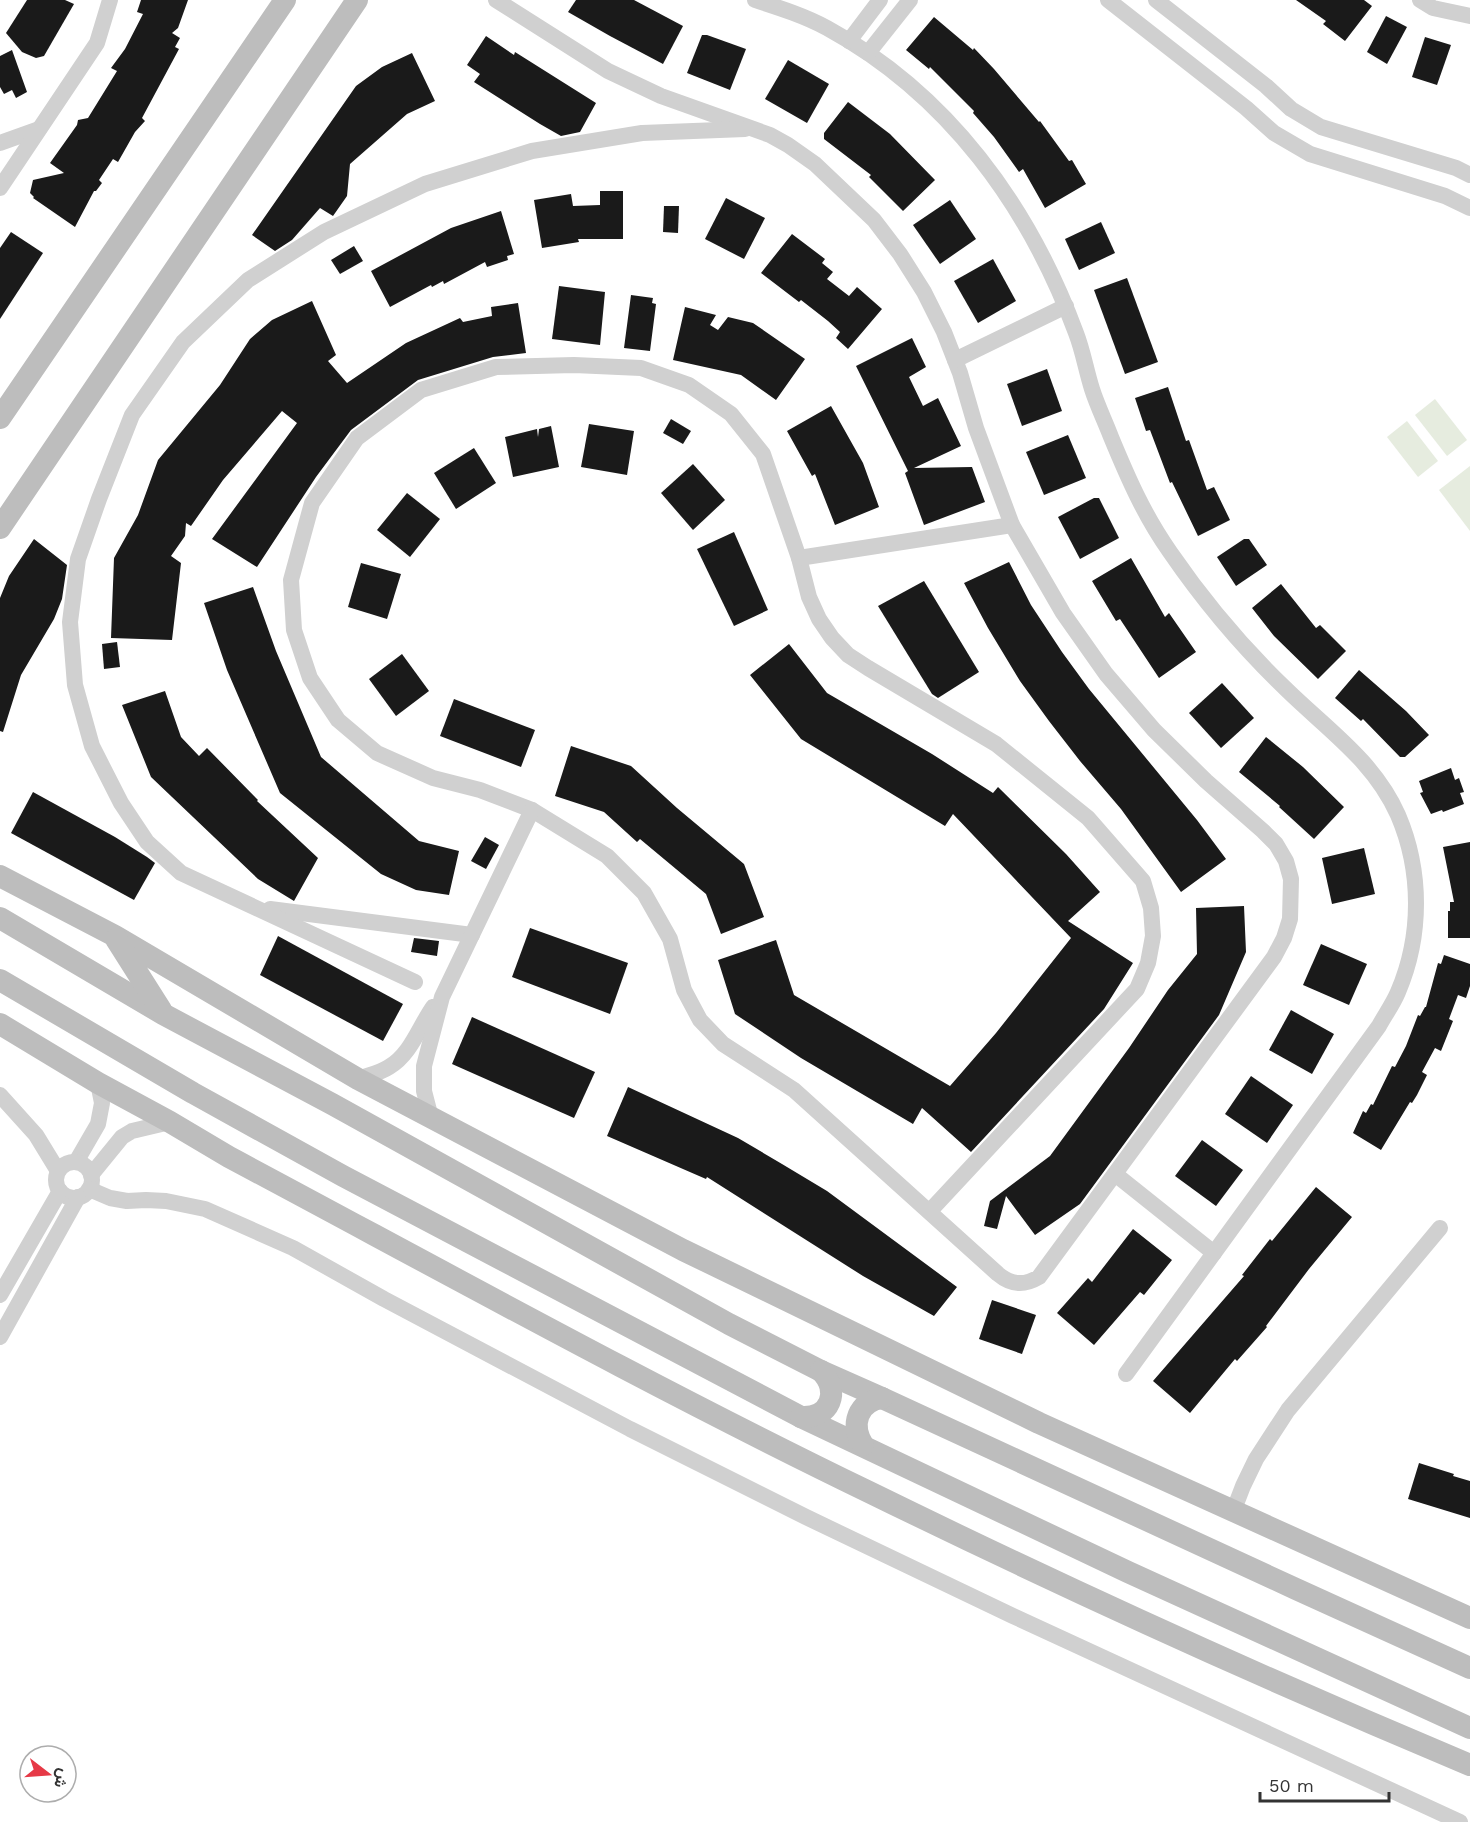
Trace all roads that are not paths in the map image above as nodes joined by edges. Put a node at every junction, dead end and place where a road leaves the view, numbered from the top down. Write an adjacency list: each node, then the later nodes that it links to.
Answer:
1 (110, 0): 16 (street)
2 (285, 0): 24 (street)
3 (357, 0): 26 (street)
4 (496, 0): 17 (street)
5 (755, 0): 12 (street)
6 (880, 0): 12 (street)
7 (910, 0): 13 (street)
8 (1108, 0): 15 (street)
9 (1156, 0): 14 (street)
10 (1420, 0): 11 (street)
11 (1470, 16)
12 (849, 41): 13 (street)
13 (868, 53): 22 (street)
14 (1230, 58): 15 (street); 19 (street)
15 (1213, 82): 21 (street)
16 (39, 129): 18 (street); 20 (street)
17 (753, 129): 23 (street); 30 (street)
18 (0, 143)
19 (1470, 175)
20 (0, 188)
21 (1470, 208)
22 (1066, 306): 23 (street); 51 (street)
23 (955, 360): 25 (street)
24 (0, 418)
25 (1012, 525): 27 (street); 46 (street)
26 (0, 528)
27 (799, 558): 28 (street); 49 (street)
28 (532, 810): 32 (street); 49 (street)
29 (0, 876): 33 (street)
30 (254, 906): 32 (street); 35 (street)
31 (0, 918): 37 (street)
32 (472, 935): 36 (street)
33 (115, 936): 37 (street); 39 (street)
34 (0, 980): 57 (street)
35 (415, 982)
36 (442, 997): 39 (street); 42 (street)
37 (163, 1014): 54 (street)
38 (0, 1024): 40 (street)
39 (358, 1079): 42 (street)
40 (98, 1083): 43 (street); 44 (street)
41 (0, 1095): 45 (street)
42 (431, 1118): 59 (street)
43 (170, 1122): 47 (street); 64 (street)
44 (76, 1162): 45 (street); 47 (street)
45 (58, 1171): 48 (street)
46 (1115, 1174): 49 (street); 51 (street)
47 (86, 1187): 48 (street); 53 (street); 66 (street)
48 (60, 1191): 52 (street)
49 (929, 1212)
50 (1440, 1228): 59 (street)
51 (1214, 1253): 55 (street)
52 (0, 1295)
53 (0, 1337)
54 (821, 1371): 56 (street); 57 (street)
55 (1126, 1374)
56 (882, 1398): 58 (street); 61 (street)
57 (801, 1417): 58 (street)
58 (863, 1445): 62 (street)
59 (1233, 1512): 60 (street)
60 (1470, 1618)
61 (1470, 1668)
62 (1444, 1717): 63 (street); 64 (street)
63 (1470, 1728)
64 (1401, 1736): 65 (street)
65 (1470, 1765)
66 (1460, 1822)

